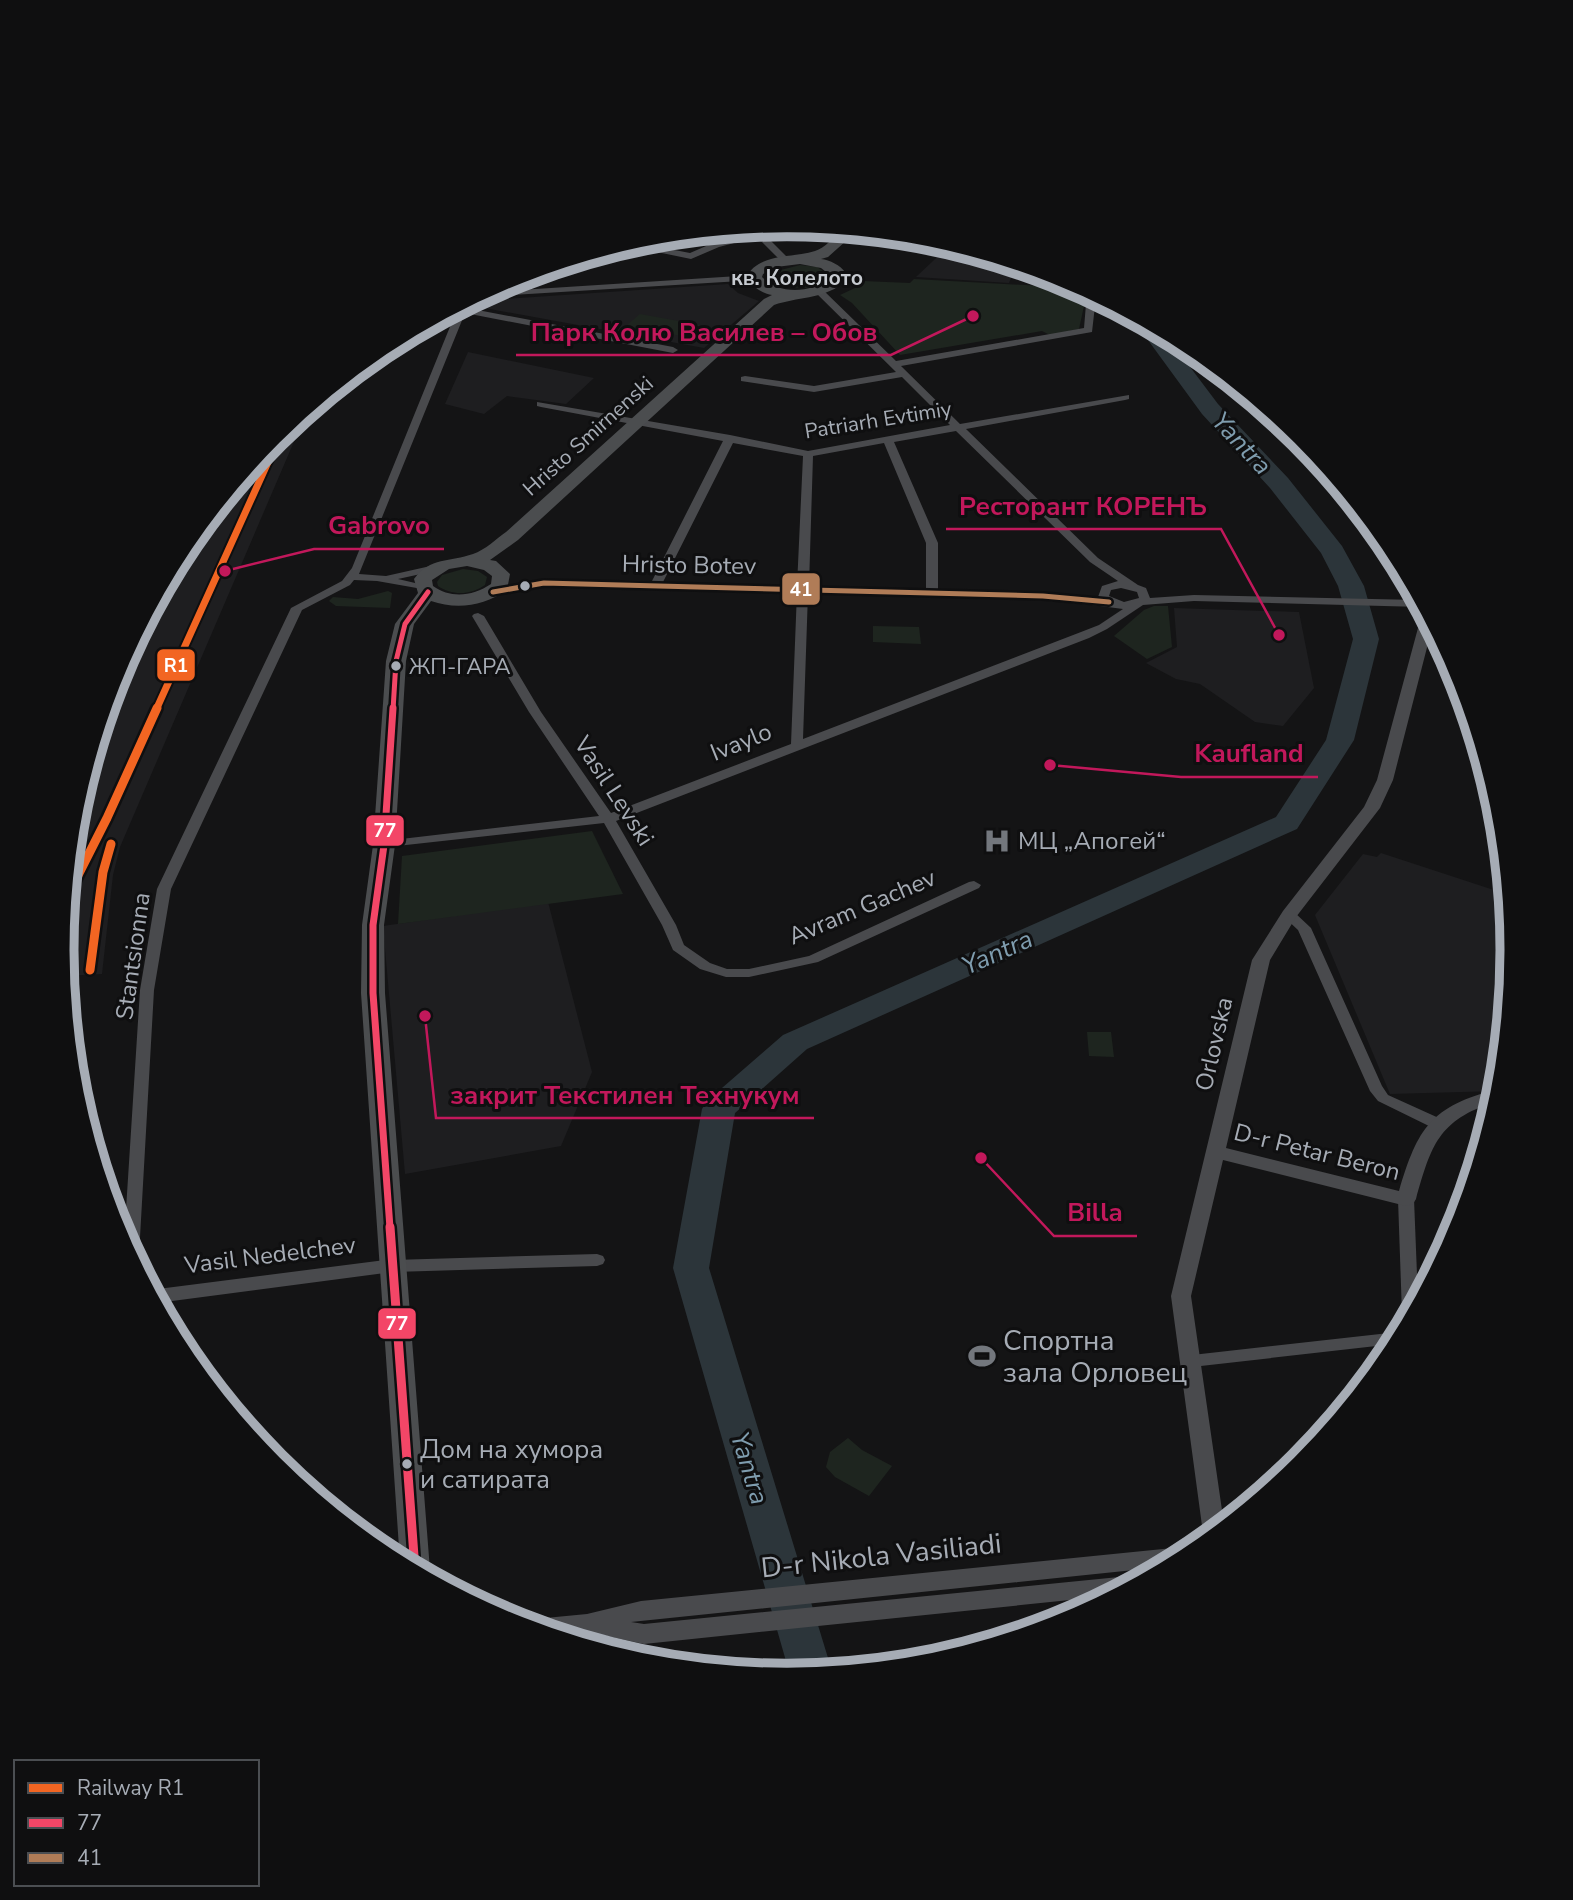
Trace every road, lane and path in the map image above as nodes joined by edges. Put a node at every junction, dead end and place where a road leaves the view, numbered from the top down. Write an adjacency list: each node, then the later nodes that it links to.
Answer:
1 (765, 238): 7 (street)
2 (731, 240): 5 (street)
3 (841, 240): 6 (main road)
4 (656, 249): 5 (street)
5 (691, 256): 9 (street)
6 (824, 259): 7 (main road); 10 (main road)
7 (789, 260): 8 (main road)
8 (758, 282): 9 (street); 12 (main road); 13 (main road)
9 (682, 283): 11 (street)
10 (819, 291): 12 (main road); 18 (street)
11 (509, 293)
12 (793, 293): 13 (main road, Hristo Smirnenski)
13 (773, 299): 23 (main road, Hristo Smirnenski)
14 (1090, 306): 18 (street)
15 (475, 309): 17 (street)
16 (459, 318): 33 (street)
17 (673, 350)
18 (894, 364): 19 (street)
19 (904, 374): 20 (street); 24 (street)
20 (745, 379)
21 (1125, 397): 24 (street, Patriarh Evtimiy)
22 (541, 404): 23 (street, Patriarh Evtimiy)
23 (638, 421): 25 (street, Patriarh Evtimiy); 28 (main road, Hristo Smirnenski)
24 (959, 428): 26 (street, Patriarh Evtimiy); 29 (street)
25 (730, 438): 27 (street, Patriarh Evtimiy); 36 (street)
26 (888, 441): 27 (street, Patriarh Evtimiy); 40 (street)
27 (808, 454): 37 (street)
28 (512, 536): 30 (main road, Hristo Smirnenski); 32 (main road, Hristo Smirnenski)
29 (1094, 560): 41 (street); 42 (street)
30 (467, 561): 31 (main road, Hristo Smirnenski); 32 (main road)
31 (435, 568): 34 (street); 38 (main road)
32 (500, 573): 35 (street, Hristo Botev); 39 (main road, Hristo Smirnenski)
33 (354, 577): 34 (street); 59 (street, Stantsionna)
34 (377, 578): 38 (street)
35 (544, 583): 36 (street, Hristo Botev); 39 (street, Hristo Botev)
36 (656, 584): 37 (street, Hristo Botev)
37 (803, 589): 40 (street, Hristo Botev); 49 (street)
38 (426, 590): 43 (main road); 46 (main road)
39 (493, 592): 43 (main road)
40 (932, 593): 41 (street, Hristo Botev)
41 (1107, 596): 42 (street); 42 (street); 47 (street)
42 (1139, 596): 44 (street); 47 (street, Ivaylo)
43 (457, 600): 46 (main road)
44 (1409, 604)
45 (478, 616): 50 (street, Vasil Levski)
46 (412, 617): 51 (main road)
47 (1103, 627): 49 (street, Ivaylo)
48 (1424, 631): 53 (street, Orlovska)
49 (797, 744): 50 (street, Ivaylo)
50 (608, 819): 51 (street, Ivaylo); 54 (street, Vasil Levski)
51 (384, 845): 61 (main road)
52 (974, 885): 54 (street, Avram Gachev)
53 (1289, 915): 56 (street); 57 (street, Orlovska)
54 (726, 973)
55 (1484, 1099): 56 (street)
56 (1436, 1123): 58 (street)
57 (1216, 1152): 58 (street, D-r Petar Beron); 65 (street, Orlovska)
58 (1406, 1199): 63 (street)
59 (132, 1233)
60 (597, 1260): 61 (street)
61 (393, 1266): 62 (street, Vasil Nedelchev); 67 (main road)
62 (163, 1295)
63 (1409, 1297)
64 (1383, 1340): 65 (street)
65 (1192, 1361): 66 (street, Orlovska)
66 (1211, 1523)
67 (414, 1557)
68 (1160, 1557): 70 (street, D-r Nikola Vasiliadi)
69 (1103, 1589): 73 (street, D-r Nikola Vasiliadi)
70 (641, 1610): 71 (street, D-r Nikola Vasiliadi); 73 (street)
71 (587, 1623): 72 (street, D-r Nikola Vasiliadi); 73 (street, D-r Nikola Vasiliadi)
72 (559, 1626)
73 (644, 1634)

